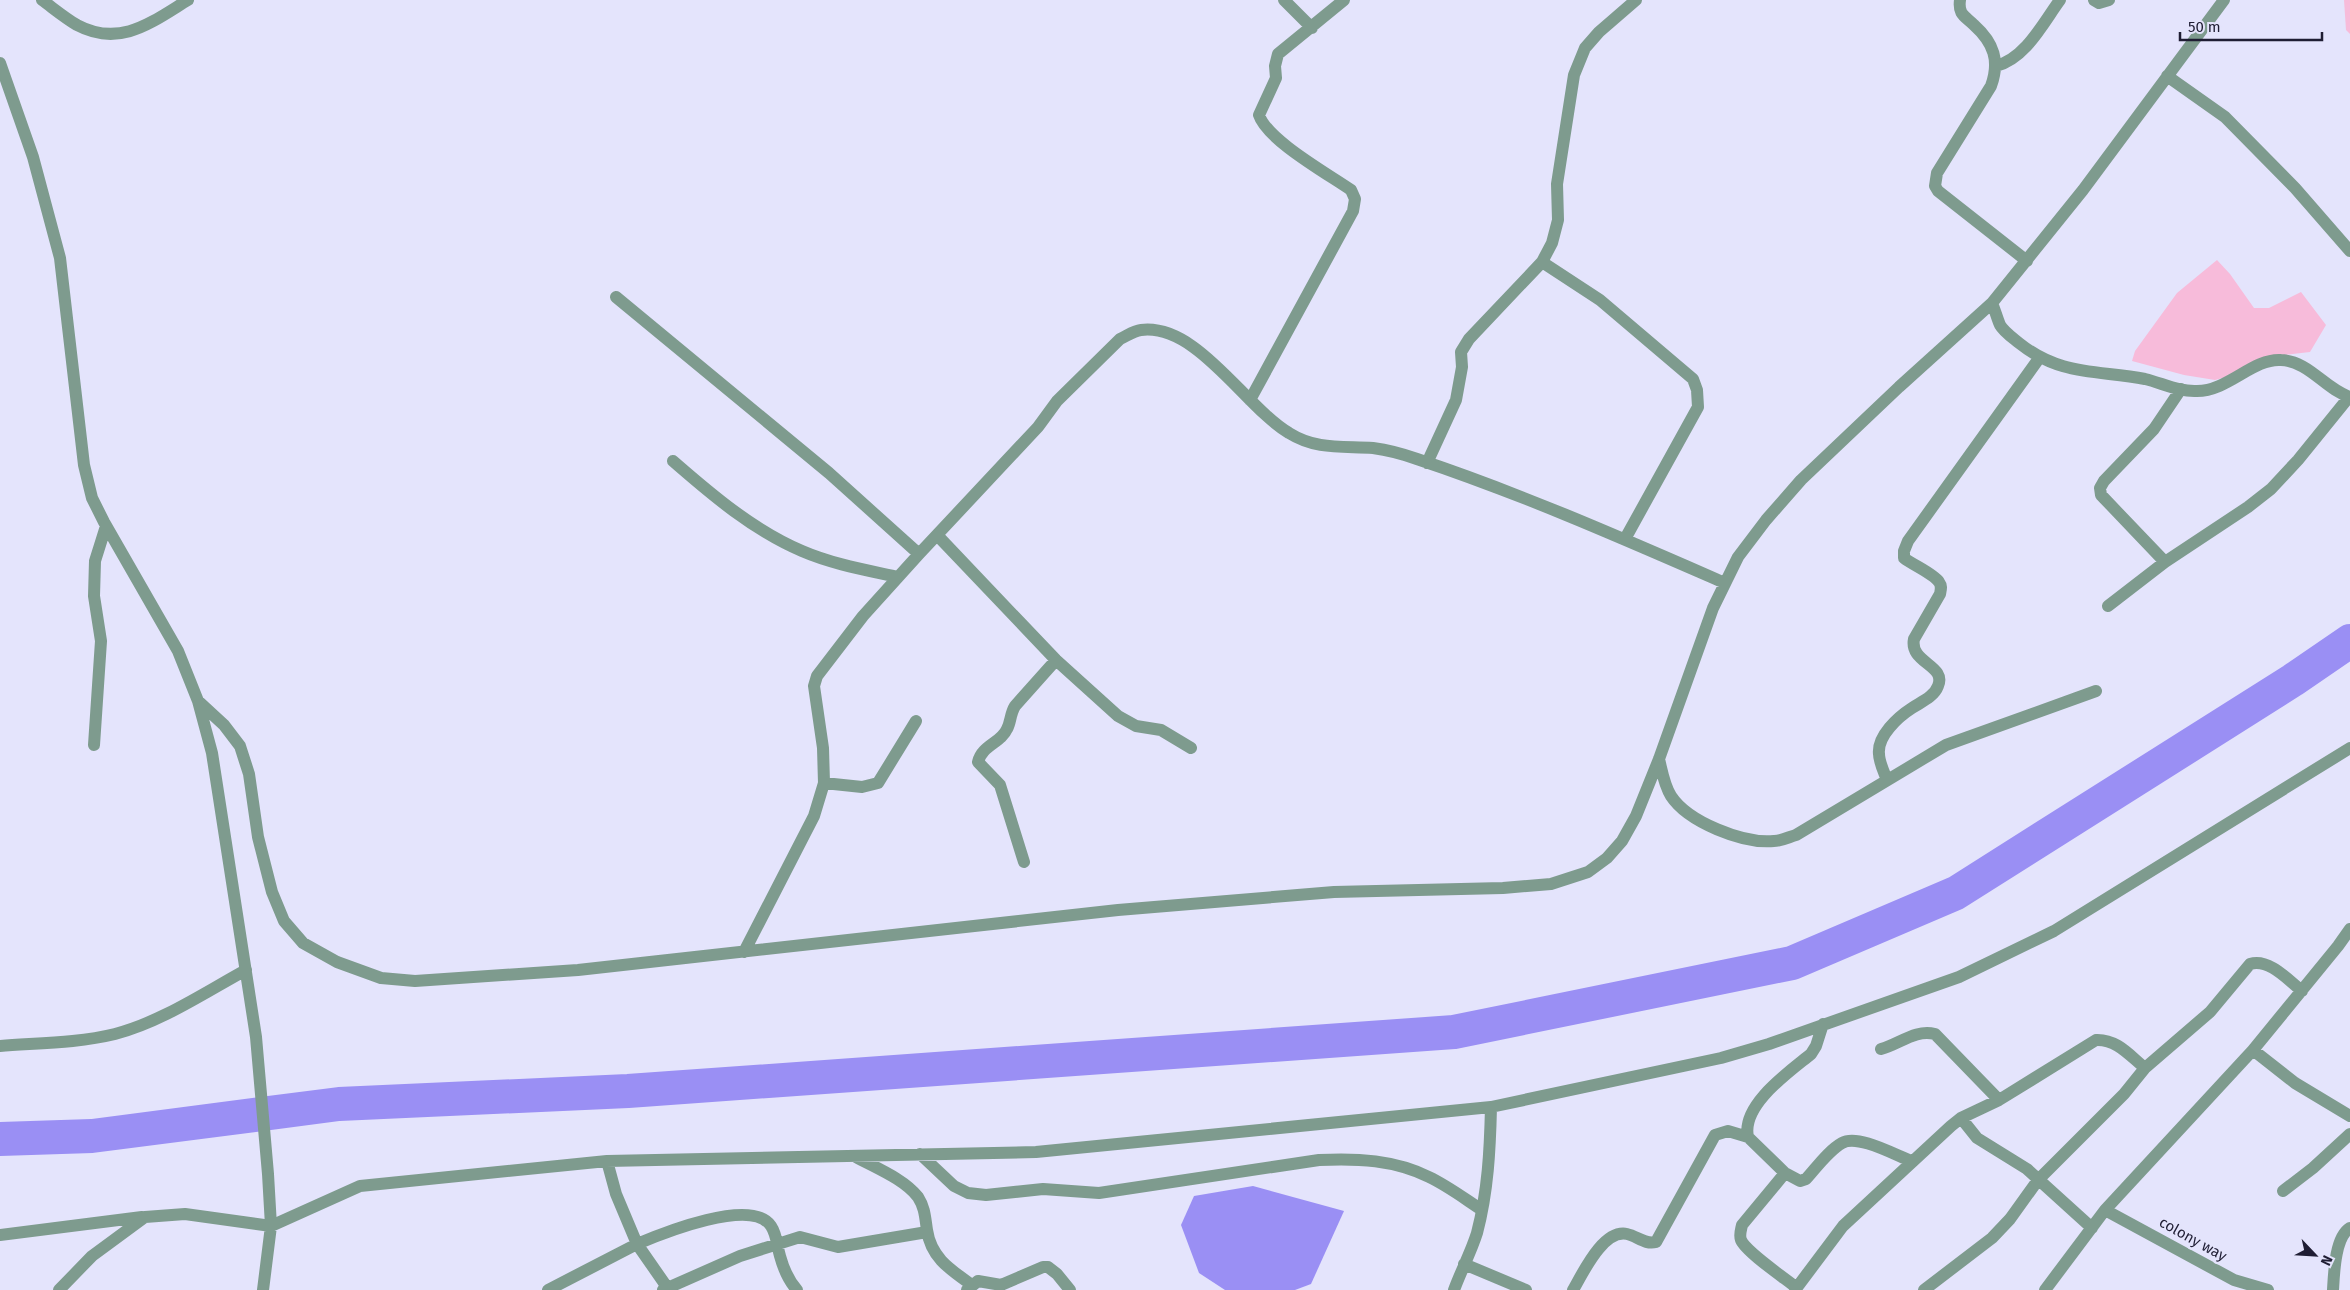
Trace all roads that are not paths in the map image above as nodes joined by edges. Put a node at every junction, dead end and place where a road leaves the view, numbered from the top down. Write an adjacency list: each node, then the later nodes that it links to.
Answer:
1 (42, 0): 2 (street)
2 (188, 0)
3 (1284, 0): 11 (street)
4 (1344, 0): 11 (street)
5 (1636, 0): 17 (street)
6 (1960, 0): 13 (street)
7 (2060, 0): 13 (street)
8 (2094, 0): 9 (street)
9 (2109, 0)
10 (2224, 0): 14 (street)
11 (1312, 28): 23 (street)
12 (0, 63): 26 (street)
13 (1996, 66): 16 (street)
14 (2167, 76): 15 (street); 16 (street)
15 (2350, 251)
16 (2026, 261): 19 (street)
17 (1542, 262): 25 (street); 28 (street)
18 (616, 296): 29 (street)
19 (1992, 303): 20 (street); 32 (street)
20 (2040, 357): 21 (street); 42 (street)
21 (2182, 389): 22 (street); 30 (street)
22 (2349, 397): 30 (street)
23 (1250, 400): 25 (street); 27 (street)
24 (673, 461): 31 (street)
25 (1427, 462): 28 (street)
26 (106, 526): 36 (street); 38 (street)
27 (937, 535): 29 (street); 34 (street)
28 (1624, 539): 32 (street)
29 (919, 554): 31 (street)
30 (2165, 562): 33 (street)
31 (898, 577): 43 (street)
32 (1725, 583): 41 (street)
33 (2108, 606)
34 (1056, 660): 39 (street); 44 (street)
35 (2096, 691): 42 (street)
36 (198, 701): 46 (street); 47 (street)
37 (916, 721): 43 (street)
38 (94, 745)
39 (1192, 748)
40 (2350, 748): 49 (street)
41 (1659, 759): 42 (street); 46 (street)
42 (1887, 780)
43 (824, 782): 46 (street)
44 (1024, 862)
45 (2350, 929): 48 (street)
46 (744, 952)
47 (246, 970): 50 (street); 70 (street)
48 (2302, 991): 52 (street); 53 (street)
49 (1824, 1024): 55 (street); 59 (street)
50 (0, 1046)
51 (1881, 1049): 54 (street)
52 (2253, 1050): 56 (street); 68 (street)
53 (2145, 1068): 54 (street); 65 (street)
54 (1998, 1100): 57 (street)
55 (1491, 1107): 60 (street); 67 (street)
56 (2350, 1116)
57 (1961, 1118): 63 (street); 65 (street)
58 (2350, 1134): 66 (street)
59 (1748, 1137): 64 (street); 88 (street)
60 (920, 1154): 61 (street); 67 (street)
61 (854, 1156): 62 (street); 73 (street)
62 (607, 1161): 70 (street); 75 (street)
63 (1911, 1161): 64 (street); 81 (street)
64 (1785, 1173): 81 (street)
65 (2038, 1180): 71 (street); 89 (street)
66 (2283, 1191)
67 (1482, 1210): 77 (street)
68 (2105, 1210): 71 (street); 91 (street, colony way)
69 (145, 1217): 70 (street); 74 (street); 82 (street)
70 (271, 1226): 83 (street)
71 (2092, 1228): 90 (street)
72 (2350, 1228): 92 (street)
73 (928, 1232): 76 (street); 78 (street)
74 (0, 1235)
75 (637, 1244): 76 (street); 79 (street); 80 (street)
76 (778, 1244): 80 (street); 84 (street)
77 (1464, 1264): 86 (street); 87 (street)
78 (970, 1287): 85 (street)
79 (556, 1288)
80 (666, 1289)
81 (1796, 1289)
82 (59, 1290)
83 (263, 1290)
84 (797, 1290)
85 (1070, 1290)
86 (1454, 1290)
87 (1526, 1290)
88 (1573, 1290)
89 (1924, 1290)
90 (2045, 1290)
91 (2268, 1290)
92 (2333, 1290)

